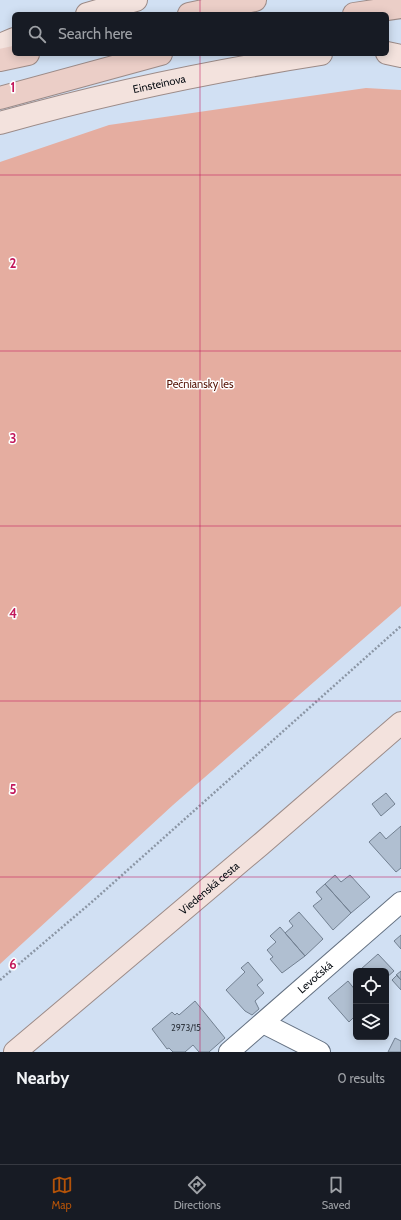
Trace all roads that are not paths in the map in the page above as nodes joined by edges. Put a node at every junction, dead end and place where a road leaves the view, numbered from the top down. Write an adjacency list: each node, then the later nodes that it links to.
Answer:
1 (136, 0): 4 (main road)
2 (255, 0): 5 (highway)
3 (401, 7): 6 (highway)
4 (94, 12)
5 (198, 12)
6 (367, 12)
7 (12, 40): 10 (main road)
8 (401, 43): 9 (main road)
9 (389, 44)
10 (0, 45)
11 (389, 53): 15 (main road)
12 (19, 56): 16 (highway)
13 (154, 56): 17 (highway)
14 (308, 56): 18 (main road, Einsteinova)
15 (401, 56)
16 (0, 60)
17 (0, 98)
18 (0, 123)
19 (401, 723): 22 (main road, Viedenská cesta)
20 (401, 902): 21 (street, Levočská)
21 (263, 1023): 23 (street, Levočská); 24 (street)
22 (15, 1052)
23 (229, 1052)
24 (320, 1052)

